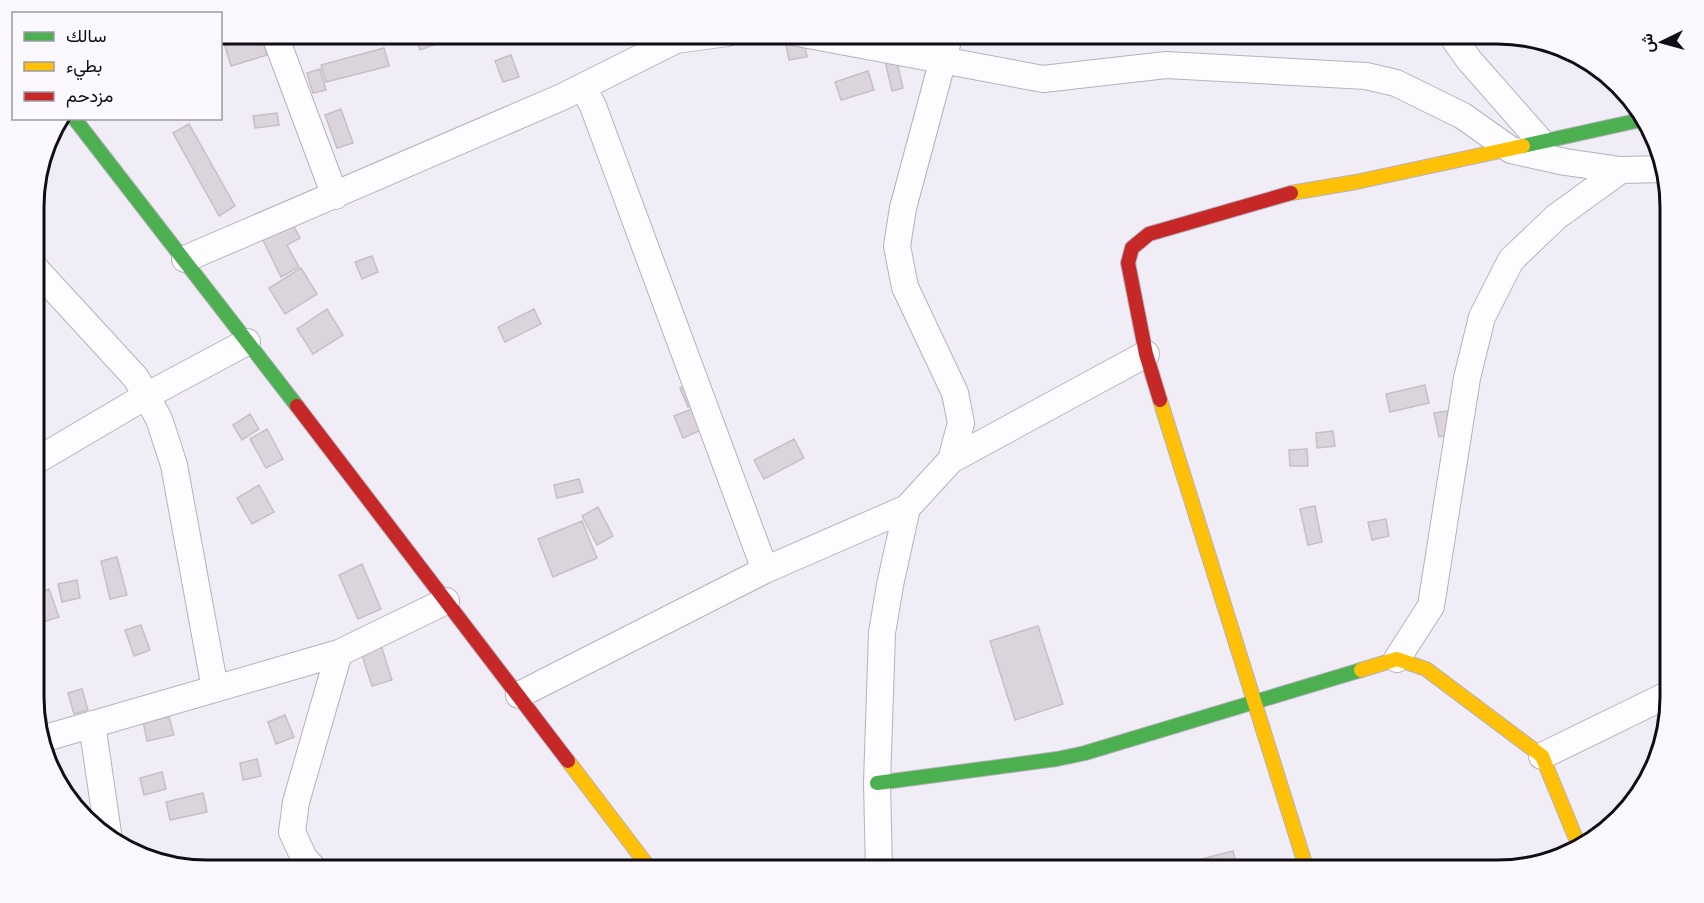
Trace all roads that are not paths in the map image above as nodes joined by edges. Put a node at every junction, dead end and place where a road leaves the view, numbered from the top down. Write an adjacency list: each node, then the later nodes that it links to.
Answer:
1 (278, 44): 14 (street)
2 (668, 44): 7 (street)
3 (857, 44): 6 (street)
4 (948, 44): 6 (street)
5 (1458, 44): 10 (street)
6 (944, 60): 11 (street); 21 (street)
7 (583, 87): 14 (street); 23 (street)
8 (76, 120): 15 (street)
9 (1636, 121): 10 (street)
10 (1542, 143): 11 (street)
11 (1511, 150): 13 (street); 18 (street)
12 (1656, 169): 13 (street)
13 (1621, 170): 26 (street)
14 (335, 195): 15 (street)
15 (185, 259): 17 (street)
16 (44, 278): 19 (street)
17 (248, 342): 19 (street); 24 (street)
18 (1146, 354): 21 (street); 30 (street)
19 (146, 396): 20 (street); 27 (street)
20 (44, 456)
21 (951, 460): 22 (street)
22 (907, 508): 23 (street); 34 (street)
23 (765, 570): 28 (street)
24 (446, 601): 25 (street); 28 (street)
25 (339, 653): 27 (street); 39 (street)
26 (1397, 659): 30 (street); 33 (street)
27 (214, 689): 31 (street)
28 (519, 695): 40 (street)
29 (1660, 698): 33 (street)
30 (1253, 701): 34 (street); 38 (street)
31 (92, 724): 32 (street); 35 (street)
32 (49, 737)
33 (1542, 756): 36 (street)
34 (877, 783): 37 (street)
35 (107, 825)
36 (1576, 839)
37 (879, 859)
38 (1304, 859)
39 (306, 860)
40 (643, 860)

